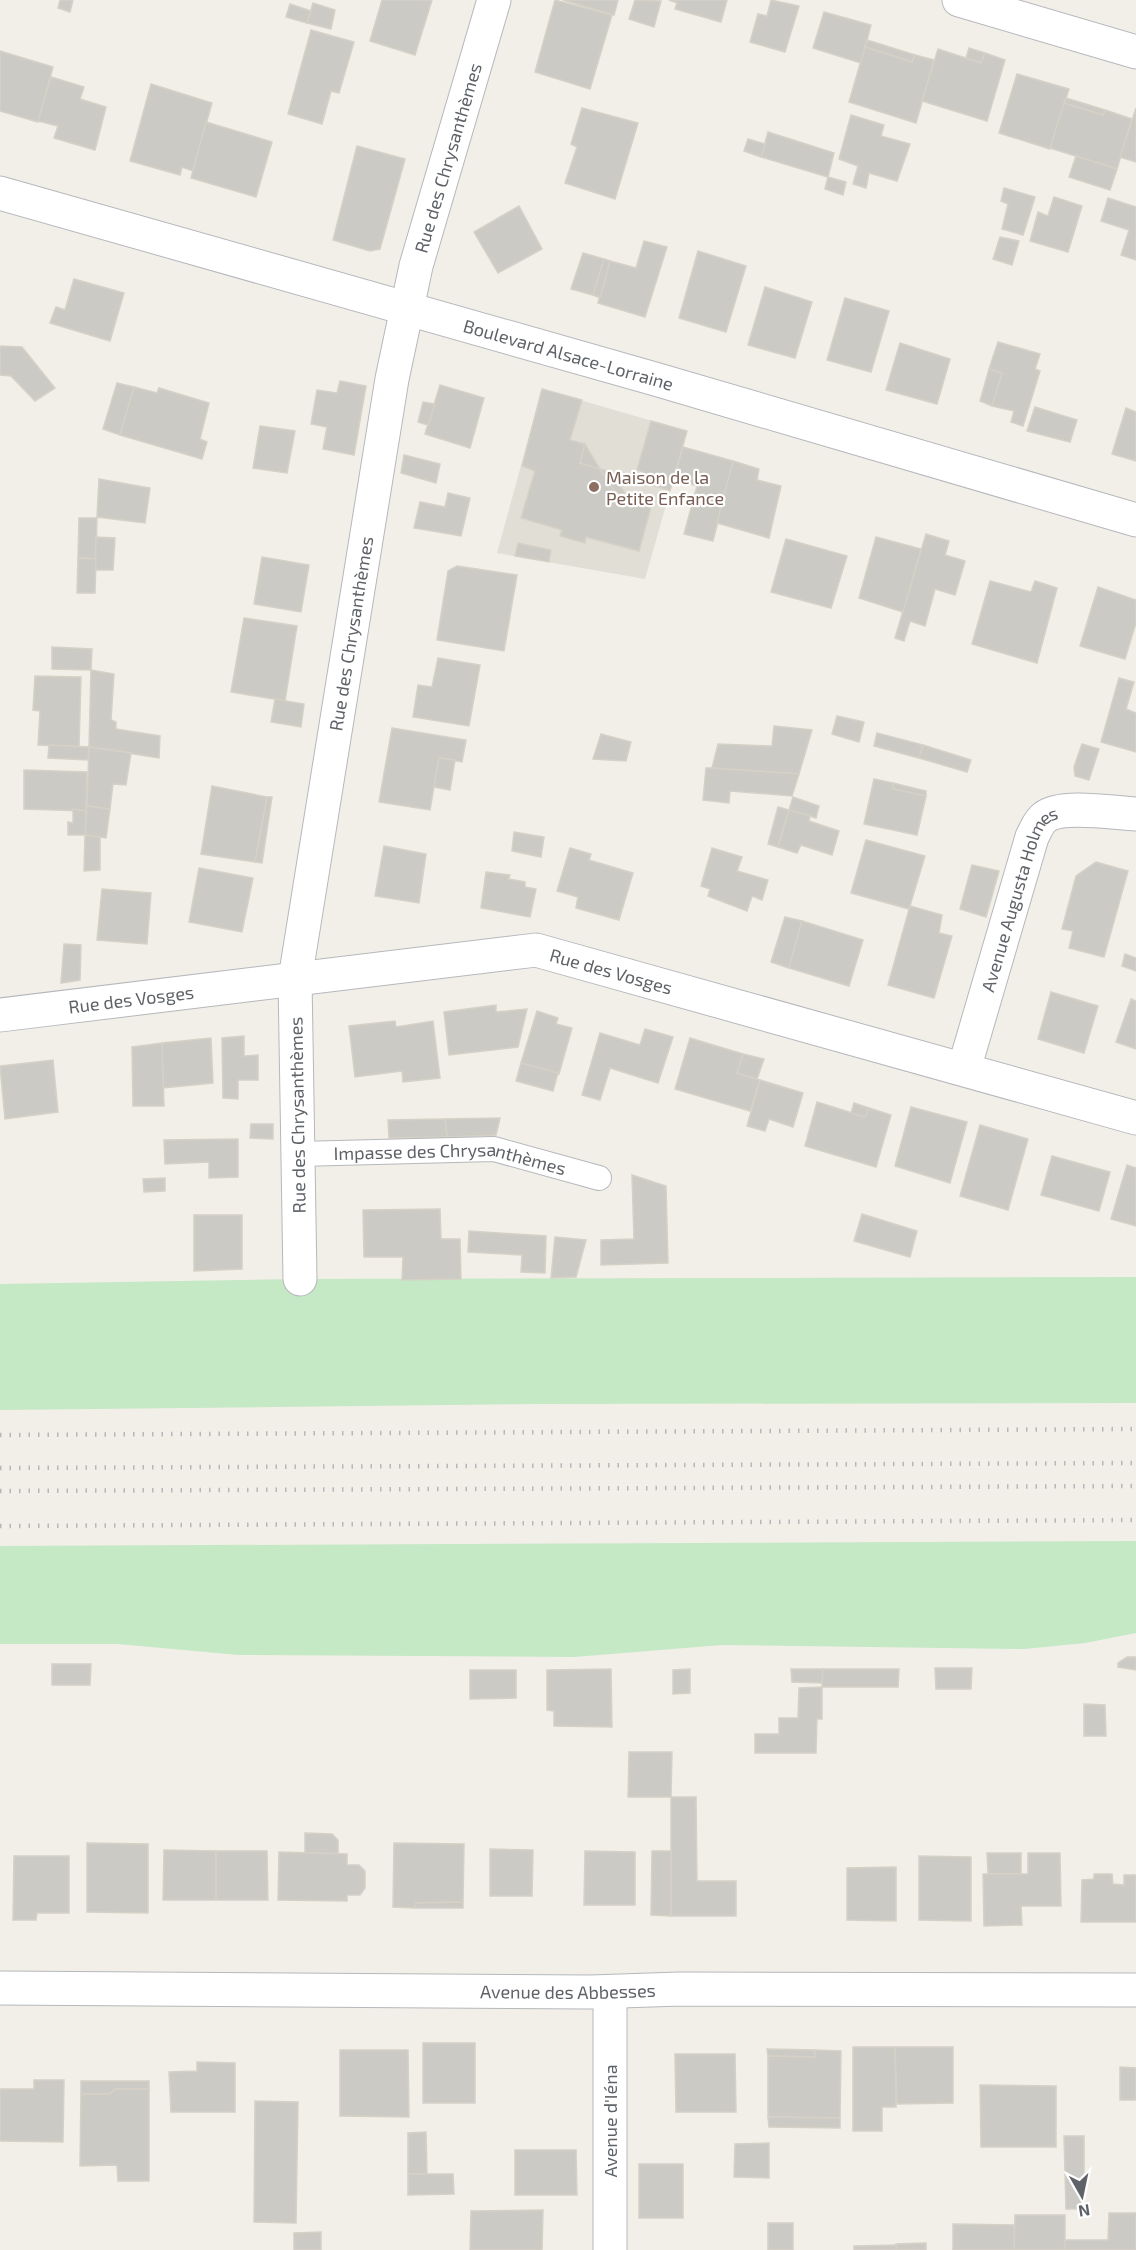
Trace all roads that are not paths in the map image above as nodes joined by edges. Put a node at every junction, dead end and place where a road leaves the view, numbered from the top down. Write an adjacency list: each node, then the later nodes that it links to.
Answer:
1 (494, 0): 5 (street, Rue des Chrysanthèmes)
2 (959, 0): 3 (street)
3 (1136, 52)
4 (0, 193): 5 (street, Boulevard Alsace-Lorraine)
5 (406, 310): 6 (street, Boulevard Alsace-Lorraine); 8 (street, Rue des Chrysanthèmes)
6 (1136, 520)
7 (1136, 814): 10 (street, Avenue Augusta Holmes)
8 (295, 979): 9 (street, Rue des Vosges); 10 (street, Rue des Vosges); 12 (street, Rue des Chrysanthèmes)
9 (0, 1015)
10 (964, 1069): 11 (street, Rue des Vosges)
11 (1136, 1118)
12 (298, 1154): 13 (lane, Impasse des Chrysanthèmes); 14 (street, Rue des Chrysanthèmes)
13 (599, 1178)
14 (300, 1279)
15 (0, 1988): 17 (street, Avenue des Abbesses)
16 (1136, 1990): 17 (street, Avenue des Abbesses)
17 (610, 1992): 18 (street, Avenue d'Iéna)
18 (610, 2250)

